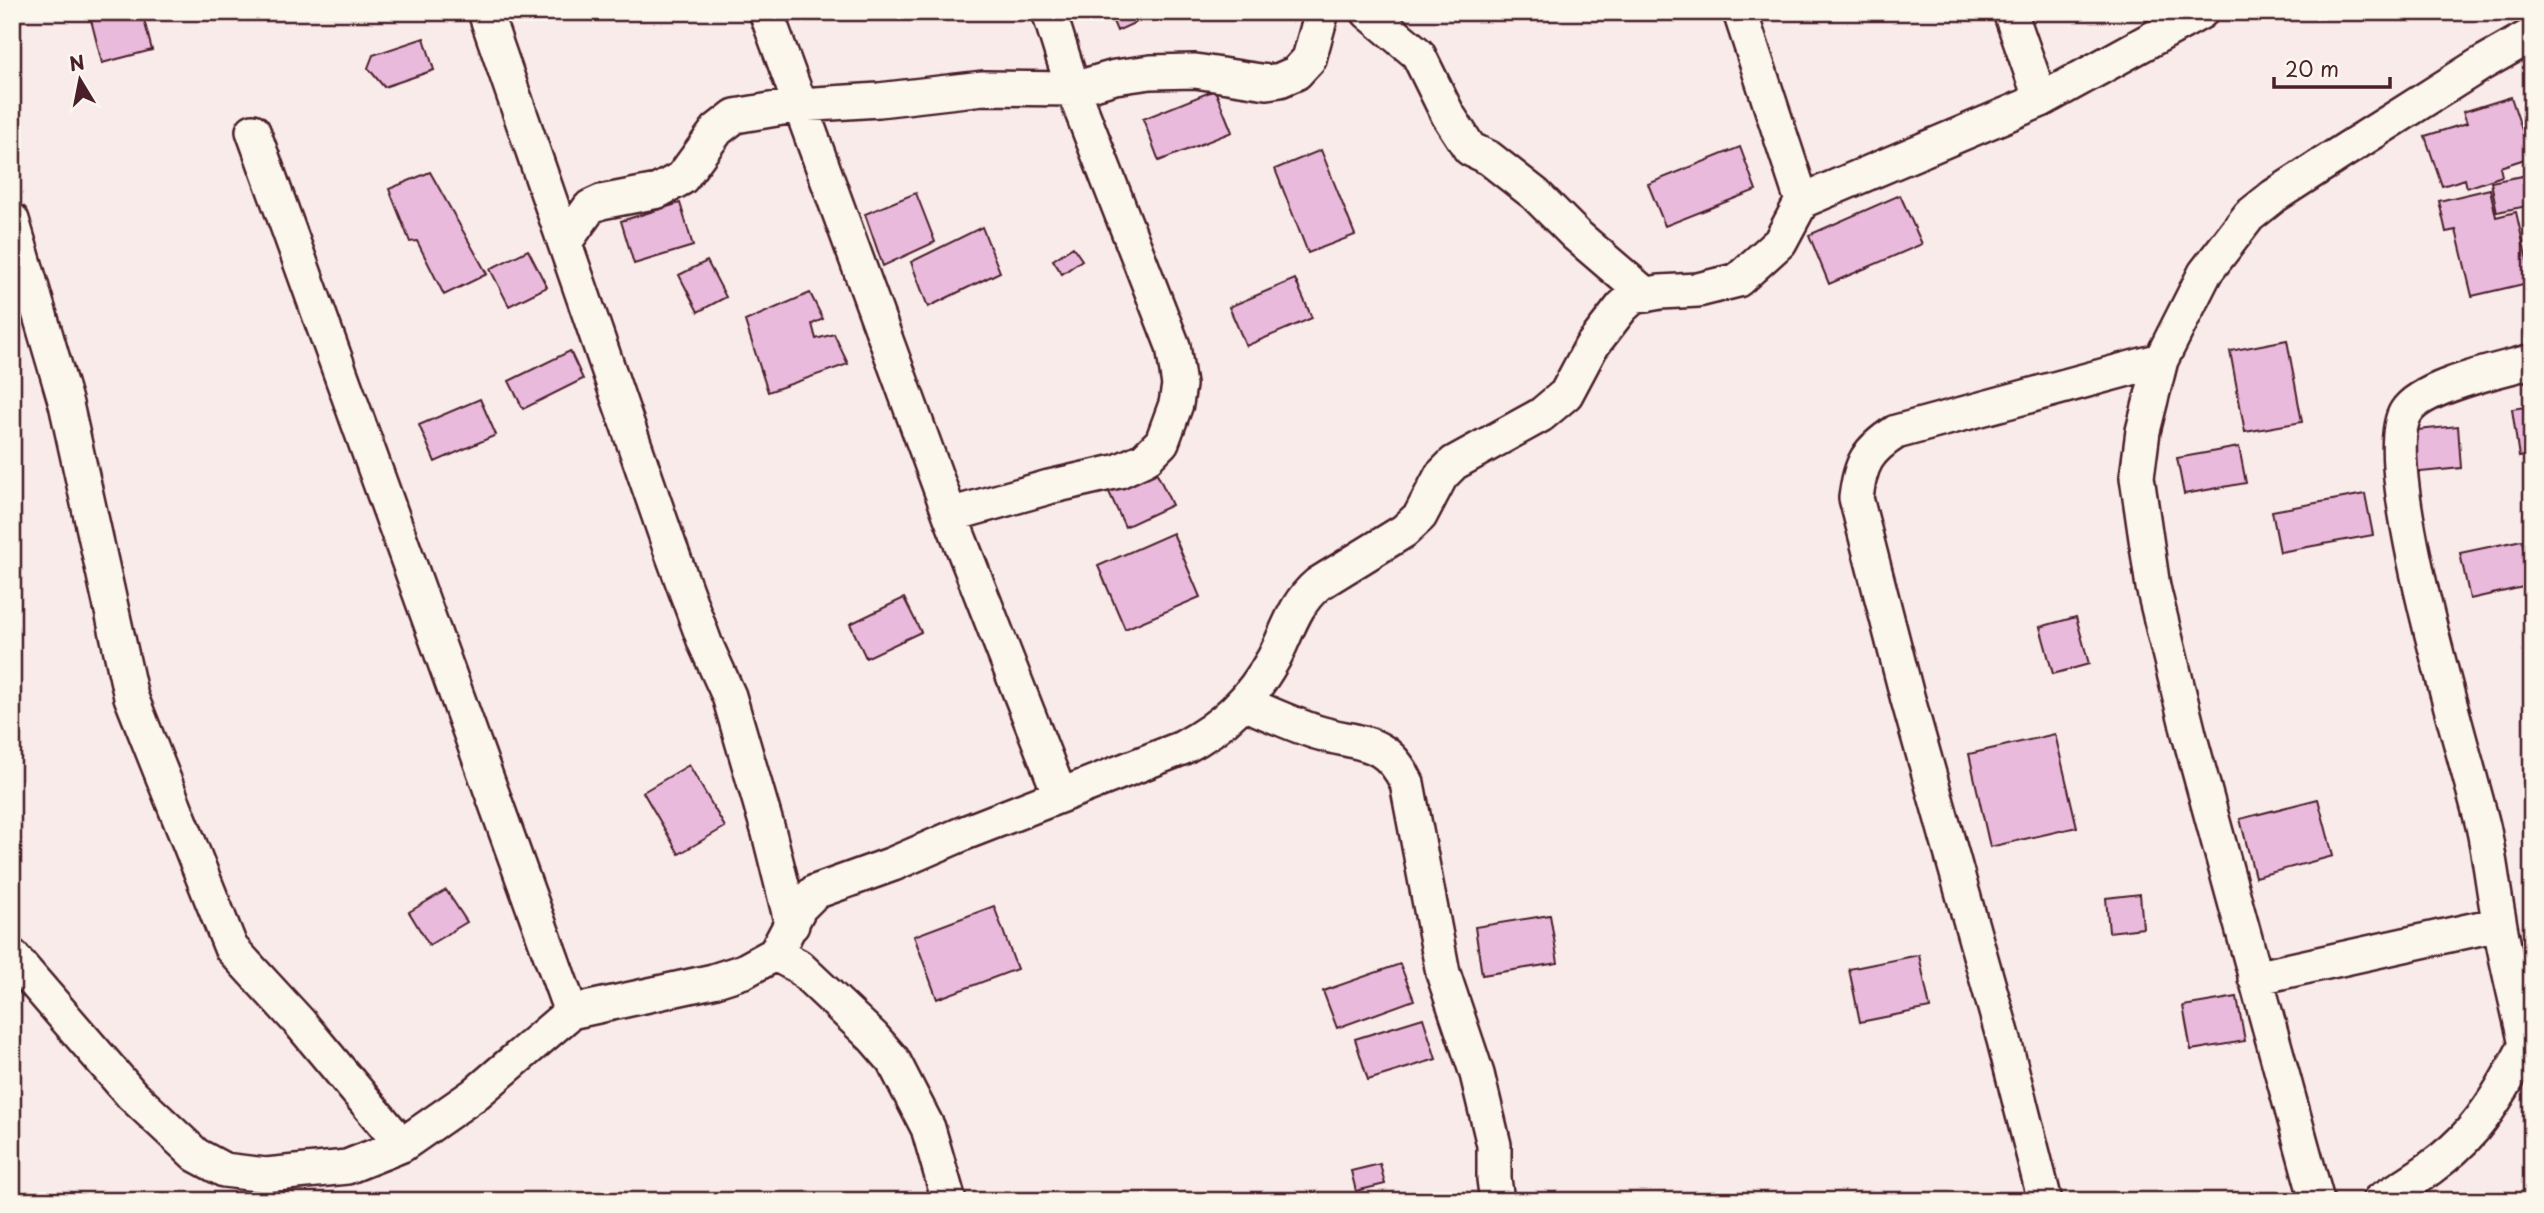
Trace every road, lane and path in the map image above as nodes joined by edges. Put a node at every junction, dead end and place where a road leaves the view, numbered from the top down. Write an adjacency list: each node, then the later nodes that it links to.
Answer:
1 (485, 12): 16 (street)
2 (766, 12): 12 (street)
3 (1049, 12): 10 (street)
4 (1322, 12): 10 (street)
5 (1368, 12): 17 (street)
6 (1740, 12): 14 (street)
7 (2010, 12): 11 (street)
8 (2202, 12): 11 (street)
9 (2529, 30): 18 (street)
10 (1073, 89): 12 (street); 20 (street)
11 (2041, 100): 14 (street)
12 (800, 105): 16 (street); 20 (street)
13 (253, 131): 28 (street)
14 (1802, 201): 17 (street)
15 (12, 220): 30 (street)
16 (565, 242): 24 (street)
17 (1646, 295): 21 (street)
18 (2161, 360): 27 (street); 33 (street)
19 (2532, 361): 23 (street)
20 (950, 515): 22 (street)
21 (1244, 703): 22 (street); 32 (street)
22 (1060, 795): 24 (street)
23 (2499, 923): 27 (street); 29 (street)
24 (792, 925): 25 (street)
25 (775, 954): 28 (street); 31 (street)
26 (12, 956): 30 (street)
27 (2255, 978): 34 (street)
28 (571, 1012): 30 (street)
29 (2529, 1051): 35 (street)
30 (401, 1145)
31 (950, 1201)
32 (1497, 1201)
33 (2045, 1201)
34 (2317, 1201)
35 (2379, 1201)

